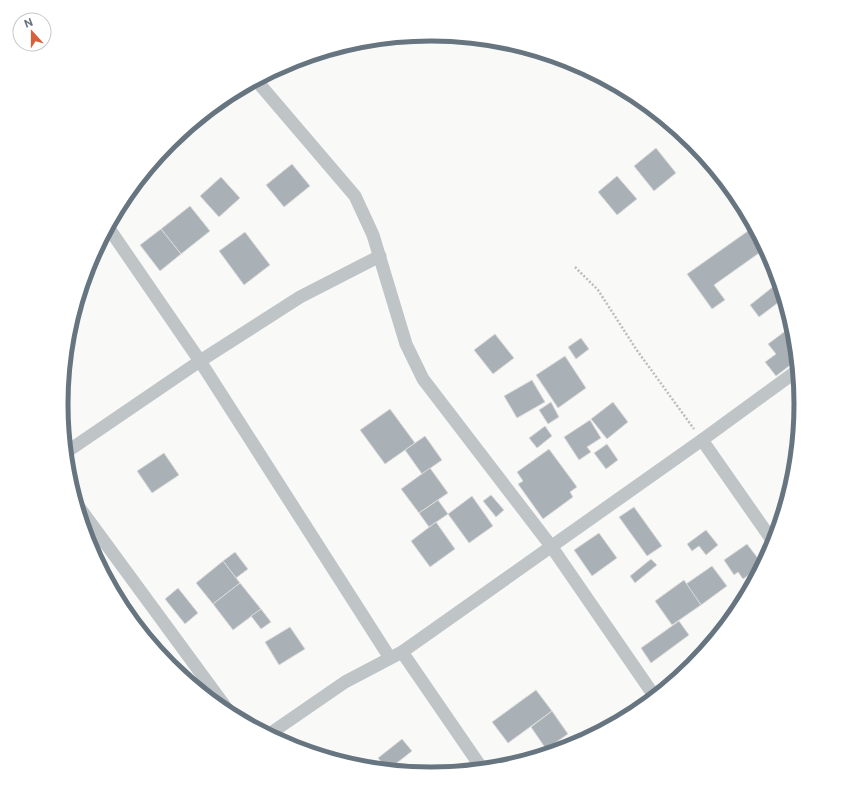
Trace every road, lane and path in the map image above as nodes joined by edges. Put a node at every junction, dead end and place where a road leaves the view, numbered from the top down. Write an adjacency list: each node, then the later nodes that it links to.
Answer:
1 (259, 84): 3 (street)
2 (111, 232): 5 (street)
3 (380, 256): 5 (street); 11 (street)
4 (575, 267): 7 (path)
5 (200, 361): 8 (street); 13 (street)
6 (793, 374): 7 (street)
7 (702, 440): 10 (street); 11 (street)
8 (71, 449)
9 (85, 516): 15 (street)
10 (770, 537)
11 (551, 546): 12 (street); 14 (street)
12 (402, 652): 13 (street); 17 (street)
13 (390, 658): 16 (street)
14 (652, 693)
15 (222, 702)
16 (272, 732)
17 (479, 765)

